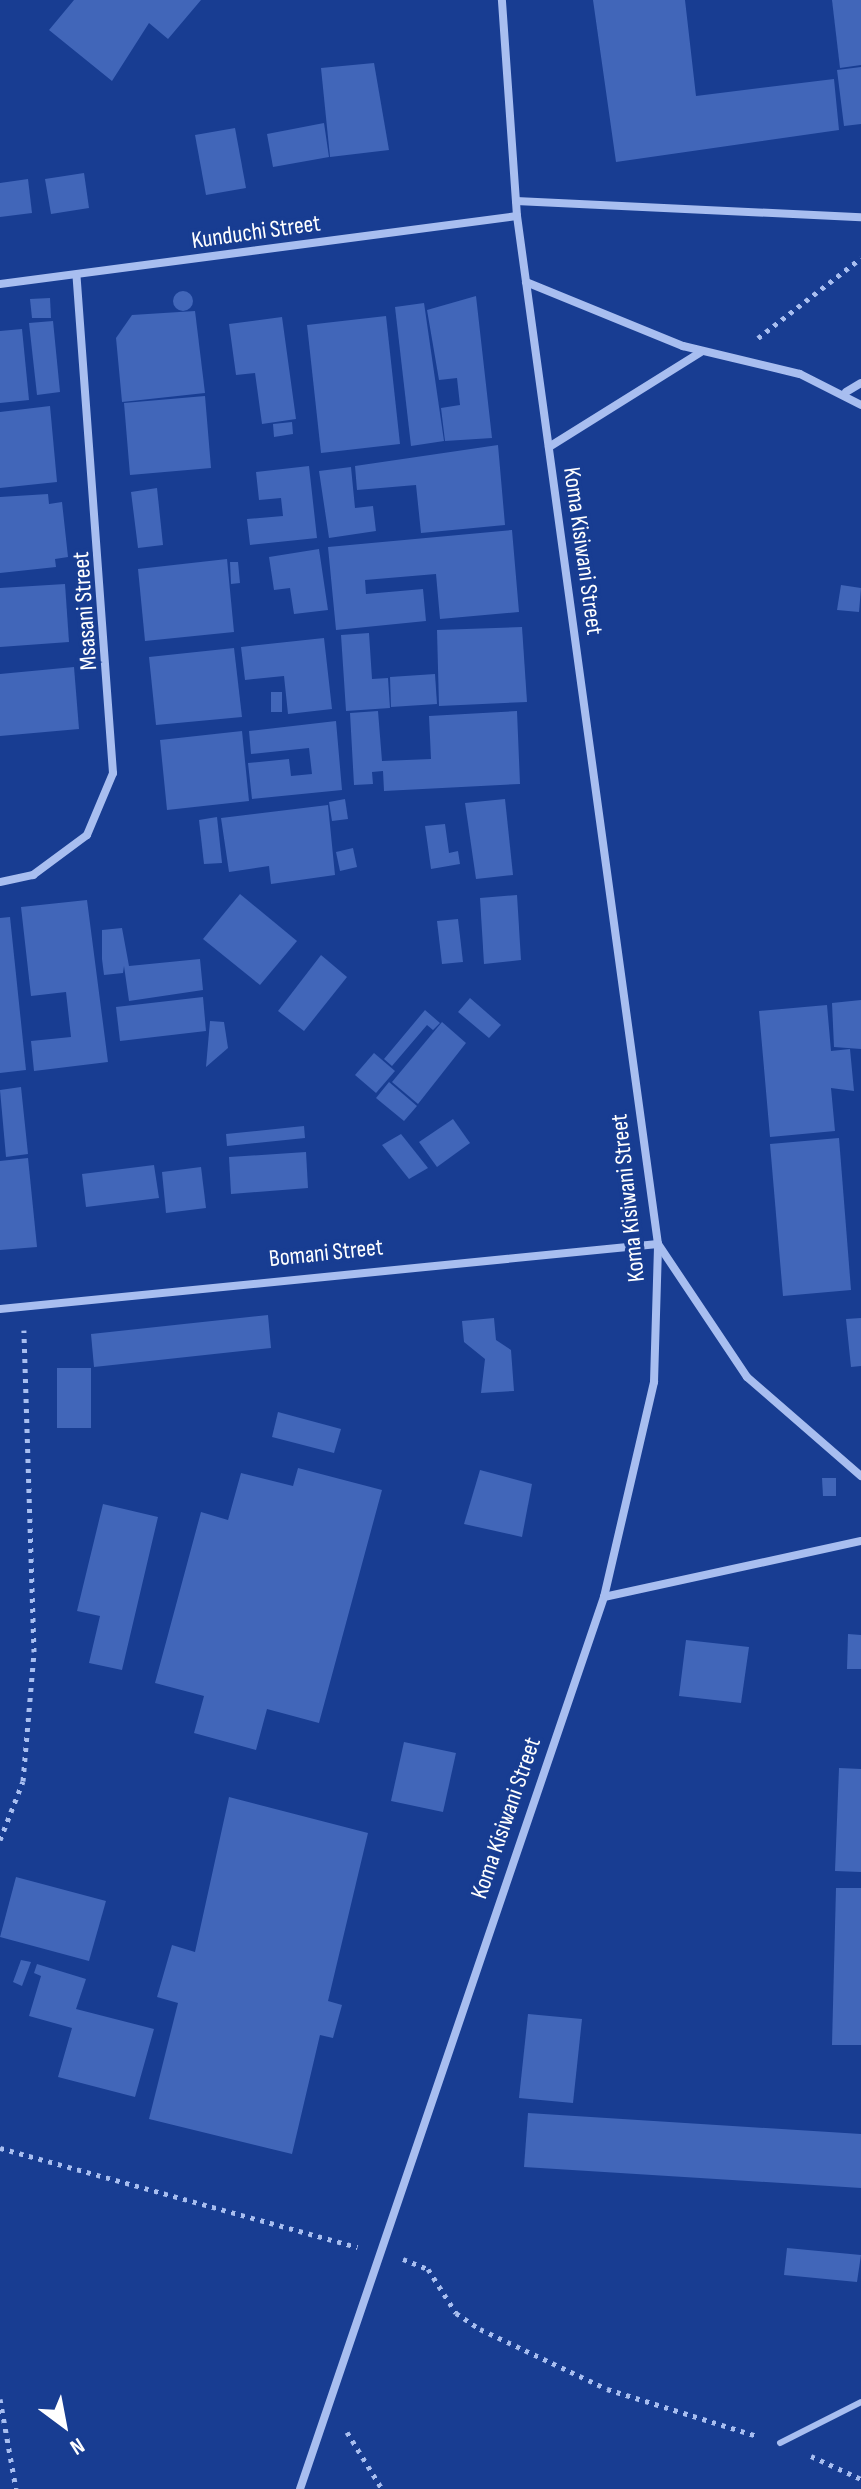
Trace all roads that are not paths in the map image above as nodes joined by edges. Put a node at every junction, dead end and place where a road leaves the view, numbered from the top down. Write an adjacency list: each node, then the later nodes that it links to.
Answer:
1 (502, 0): 2 (street, Koma Kisiwani Street)
2 (516, 201): 3 (street, Koma Kisiwani Street); 4 (street)
3 (517, 216): 5 (street, Kunduchi Street); 6 (street, Koma Kisiwani Street)
4 (861, 217)
5 (77, 277): 7 (street, Kunduchi Street); 13 (street, Msasani Street)
6 (526, 282): 8 (street); 12 (street, Koma Kisiwani Street)
7 (0, 284)
8 (701, 352): 10 (street); 12 (street)
9 (861, 383): 10 (street)
10 (846, 392): 11 (street)
11 (861, 405)
12 (549, 447): 14 (street, Koma Kisiwani Street)
13 (0, 882)
14 (658, 1244): 15 (street, Bomani Street); 16 (street); 18 (street, Koma Kisiwani Street)
15 (0, 1309)
16 (861, 1476)
17 (861, 1541): 18 (street)
18 (604, 1597): 21 (street, Koma Kisiwani Street)
19 (861, 2402): 20 (lane)
20 (780, 2443)
21 (300, 2489)

